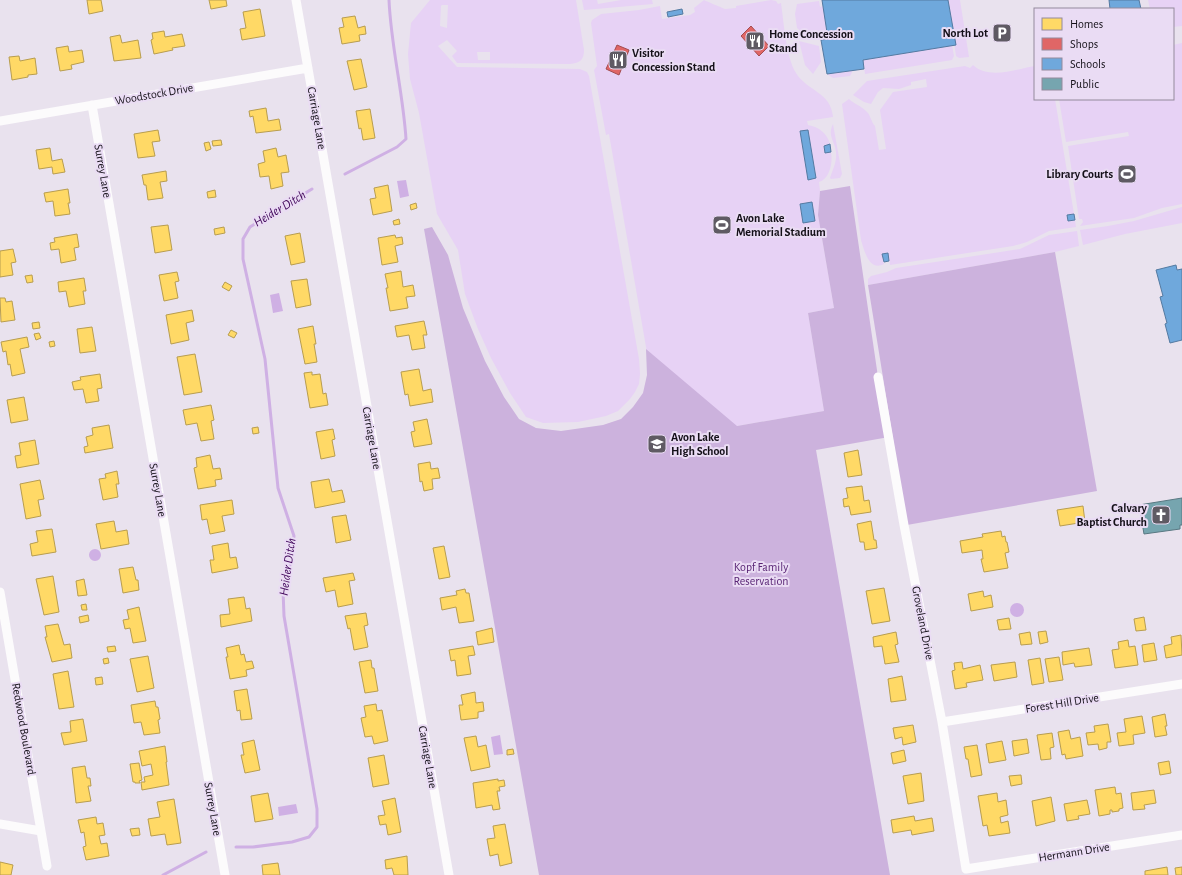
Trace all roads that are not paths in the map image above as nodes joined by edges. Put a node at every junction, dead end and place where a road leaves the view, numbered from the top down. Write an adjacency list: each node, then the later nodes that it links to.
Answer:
1 (296, 0): 2 (street, Carriage Lane)
2 (308, 68): 3 (street, Woodstock Drive); 15 (street, Carriage Lane)
3 (92, 105): 4 (street, Woodstock Drive); 14 (street, Surrey Lane)
4 (0, 121)
5 (878, 377): 8 (street, Groveland Drive)
6 (0, 592): 10 (street, Redwood Boulevard)
7 (1182, 684): 8 (street, Forest Hill Drive)
8 (942, 722): 13 (street, Groveland Drive)
9 (0, 824): 10 (street)
10 (41, 831): 12 (street, Redwood Boulevard)
11 (1182, 835): 13 (street, Hermann Drive)
12 (47, 866)
13 (966, 869)
14 (225, 875)
15 (449, 875)

